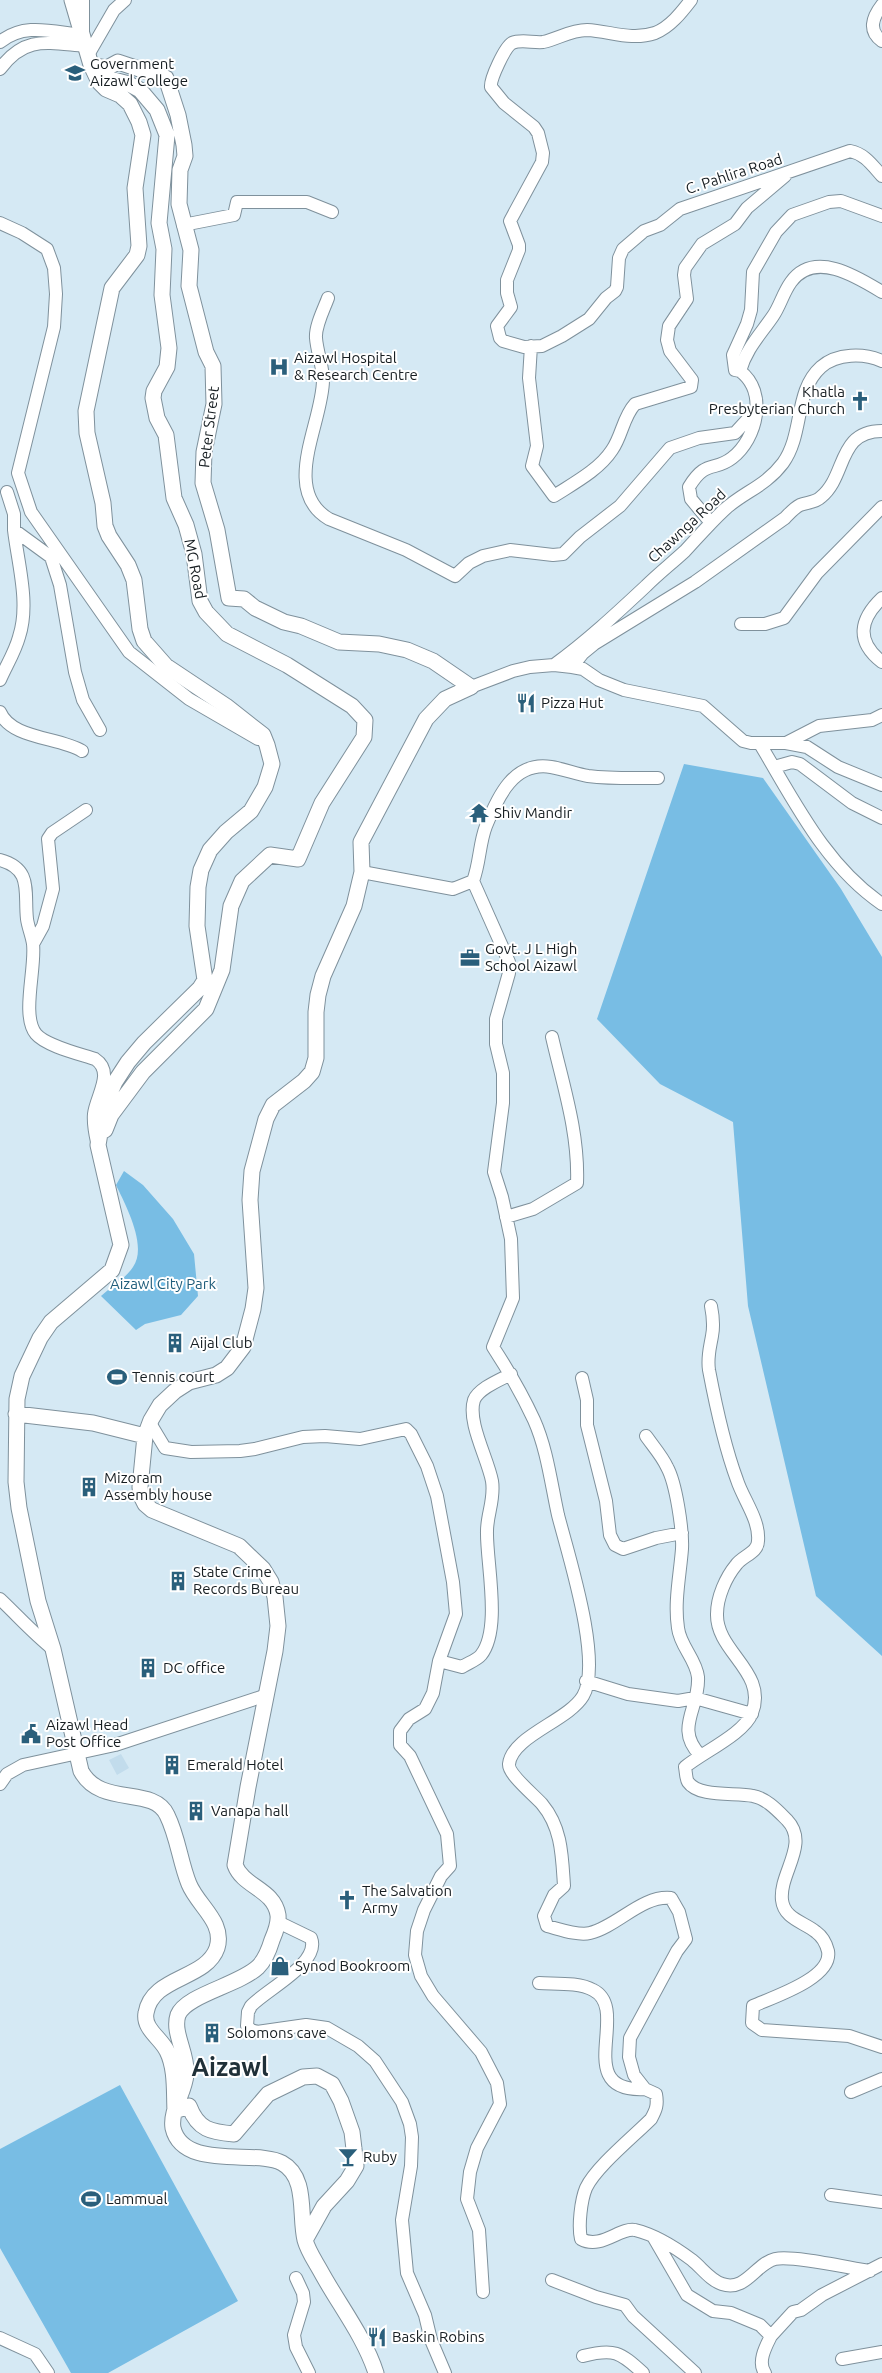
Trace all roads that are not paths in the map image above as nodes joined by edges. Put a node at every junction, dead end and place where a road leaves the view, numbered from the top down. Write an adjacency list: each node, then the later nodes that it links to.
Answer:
1 (72, 0): 8 (main road)
2 (83, 0): 8 (street)
3 (125, 0): 8 (street)
4 (691, 0): 18 (street, C. Pahlira Road)
5 (882, 5): 6 (street)
6 (882, 41)
7 (0, 42): 8 (street)
8 (87, 50): 9 (street); 15 (main road, Peter Street); 40 (main road); 53 (main road, MG Road)
9 (0, 69)
10 (789, 173): 11 (street, C. Pahlira Road); 18 (street, C. Pahlira Road); 18 (street)
11 (882, 176)
12 (332, 212): 15 (street)
13 (882, 216): 20 (street)
14 (0, 223): 24 (street)
15 (183, 225): 34 (main road, Peter Street)
16 (882, 292): 20 (street)
17 (328, 298): 21 (street)
18 (531, 346)
19 (882, 361): 26 (street, Chawnga Road)
20 (740, 371): 21 (street)
21 (757, 409): 26 (street)
22 (882, 431): 32 (street)
23 (4, 490): 24 (street); 27 (street)
24 (25, 496): 40 (street)
25 (882, 507): 29 (street)
26 (711, 523): 31 (street, Chawnga Road)
27 (14, 530): 33 (street); 37 (street)
28 (882, 598): 30 (street)
29 (741, 624)
30 (882, 662)
31 (554, 665): 32 (street); 34 (street)
32 (572, 666): 39 (street)
33 (0, 680)
34 (471, 687): 48 (main road)
35 (0, 712): 41 (street)
36 (882, 715): 38 (street)
37 (100, 730)
38 (786, 743): 39 (street); 44 (street)
39 (760, 744): 42 (street)
40 (268, 745): 53 (main road)
41 (82, 751)
42 (774, 768): 46 (street); 50 (street)
43 (658, 778): 49 (street)
44 (882, 785)
45 (86, 810): 51 (street)
46 (882, 818)
47 (0, 860): 51 (street)
48 (362, 872): 49 (street); 59 (main road)
49 (473, 881): 54 (street)
50 (882, 904)
51 (33, 944): 53 (street)
52 (552, 1037): 54 (street)
53 (98, 1145): 58 (main road)
54 (506, 1217): 56 (street)
55 (711, 1306): 68 (street)
56 (511, 1374): 64 (street); 65 (street)
57 (582, 1378): 61 (street)
58 (16, 1414): 59 (main road); 63 (main road)
59 (147, 1430): 64 (street); 66 (main road)
60 (646, 1436): 61 (street)
61 (682, 1533): 67 (street)
62 (0, 1599): 63 (street)
63 (53, 1649): 69 (main road)
64 (439, 1660): 87 (street)
65 (586, 1681): 67 (street); 76 (street)
66 (267, 1695): 69 (street); 72 (main road)
67 (696, 1698): 68 (street); 70 (street)
68 (752, 1714): 70 (street)
69 (76, 1754): 71 (street); 78 (main road)
70 (700, 1755): 74 (street)
71 (0, 1784)
72 (278, 1922): 78 (main road); 96 (street)
73 (539, 1983): 76 (street)
74 (882, 2047)
75 (882, 2079): 77 (street)
76 (645, 2089): 81 (street)
77 (851, 2092)
78 (175, 2111): 82 (main road); 82 (main road)
79 (831, 2195): 80 (street)
80 (882, 2202)
81 (653, 2236): 84 (street); 88 (street)
82 (305, 2240): 95 (main road)
83 (882, 2264): 84 (street)
84 (870, 2271): 88 (street)
85 (296, 2278): 94 (street)
86 (552, 2280): 98 (street)
87 (483, 2292)
88 (771, 2336): 99 (street)
89 (0, 2338): 93 (street)
90 (882, 2352): 92 (street)
91 (583, 2356): 97 (street)
92 (842, 2359)
93 (48, 2373)
94 (309, 2373)
95 (376, 2373)
96 (445, 2373)
97 (643, 2373)
98 (695, 2373)
99 (765, 2373)

